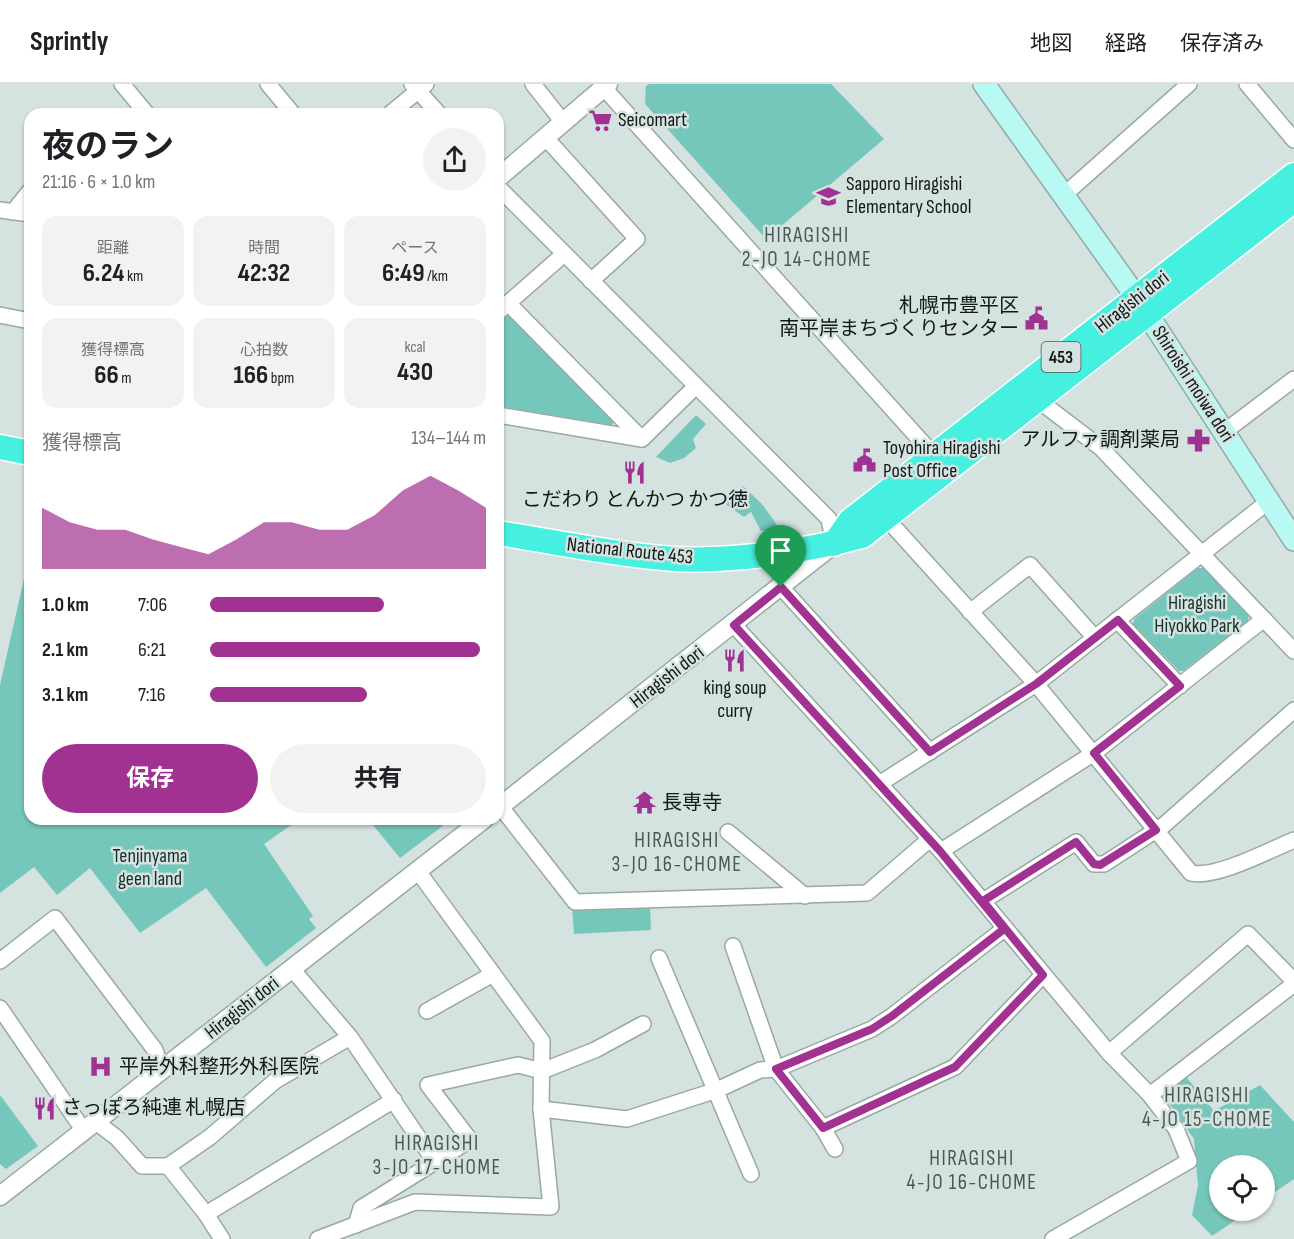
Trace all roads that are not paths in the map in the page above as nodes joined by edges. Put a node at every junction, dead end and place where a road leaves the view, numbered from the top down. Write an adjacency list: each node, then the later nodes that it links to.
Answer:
1 (122, 84): 9 (street)
2 (268, 84): 10 (street)
3 (533, 84): 13 (street)
4 (984, 84): 19 (main road, Shiroishi moiwa dori)
5 (1189, 84): 19 (street)
6 (1246, 84): 15 (street)
7 (419, 86): 11 (street); 12 (street)
8 (606, 86): 13 (street); 39 (street)
9 (136, 108)
10 (288, 108)
11 (396, 108)
12 (435, 108)
13 (563, 122): 14 (street)
14 (545, 137): 16 (street); 25 (street)
15 (1294, 140)
16 (504, 173)
17 (1294, 175): 26 (highway, Hiragishi dori / 453)
18 (504, 193): 24 (street)
19 (1064, 195): 26 (main road, Shiroishi moiwa dori)
20 (24, 196): 22 (street)
21 (1294, 200): 26 (highway, Hiragishi dori / 453)
22 (6, 211): 23 (street)
23 (24, 213)
24 (564, 255): 25 (street); 27 (street)
25 (591, 281): 32 (street)
26 (1142, 306): 33 (highway, Hiragishi dori / 453); 35 (main road, Shiroishi moiwa dori); 39 (highway, Hiragishi dori / 453)
27 (504, 307)
28 (504, 309): 36 (street)
29 (0, 315): 30 (street)
30 (24, 320)
31 (1293, 381): 35 (street)
32 (696, 386): 36 (street); 44 (street)
33 (1038, 400): 39 (highway, Hiragishi dori / 453); 45 (street)
34 (504, 416): 36 (street)
35 (1224, 432): 40 (main road, Shiroishi moiwa dori)
36 (642, 439)
37 (0, 447): 38 (highway)
38 (24, 452)
39 (940, 463): 41 (highway, Hiragishi dori / 453); 44 (highway, Hiragishi dori / 453)
40 (1269, 501): 43 (main road, Shiroishi moiwa dori); 45 (street)
41 (886, 518): 44 (highway, Hiragishi dori / 453); 47 (street)
42 (504, 534): 44 (highway, National Route 453 / 453)
43 (1294, 540)
44 (834, 544): 46 (street, Hiragishi dori)
45 (1201, 554): 48 (street); 49 (street)
46 (781, 587): 50 (street, Hiragishi dori); 56 (street)
47 (970, 612): 51 (street); 53 (street)
48 (1264, 619): 52 (street); 54 (street)
49 (1118, 620): 51 (street); 54 (street)
50 (734, 625): 58 (street); 59 (street, Hiragishi dori)
51 (1095, 638): 53 (street)
52 (1294, 651)
53 (1036, 684): 56 (street); 57 (street)
54 (1180, 686): 57 (street)
55 (1294, 710): 62 (street)
56 (930, 752): 58 (street)
57 (1094, 753): 62 (street); 66 (street)
58 (879, 784): 64 (street)
59 (504, 803)
60 (504, 813): 68 (street)
61 (476, 825): 67 (street, Hiragishi dori)
62 (1156, 830): 65 (street); 69 (street)
63 (728, 832): 68 (street)
64 (930, 839): 66 (street); 68 (street)
65 (1294, 840)
66 (940, 851): 69 (street)
67 (417, 870): 74 (street, Hiragishi dori); 75 (street)
68 (805, 896)
69 (983, 901): 70 (street)
70 (1004, 929): 76 (street); 83 (street)
71 (732, 946): 83 (street)
72 (660, 958): 86 (street)
73 (0, 961): 84 (street)
74 (292, 969): 81 (street); 84 (street, Hiragishi dori)
75 (493, 974): 79 (street); 85 (street)
76 (1043, 975): 82 (street); 91 (street)
77 (1294, 982): 82 (street); 87 (street)
78 (0, 1008): 90 (street)
79 (427, 1011)
80 (643, 1024): 85 (street)
81 (350, 1037): 88 (street); 94 (street)
82 (1109, 1053): 87 (street)
83 (776, 1069): 86 (street); 91 (street)
84 (162, 1071): 90 (street, Hiragishi dori)
85 (542, 1071): 89 (street); 93 (street)
86 (717, 1090): 89 (street); 95 (street)
87 (1150, 1095): 101 (street)
88 (394, 1100): 93 (street); 97 (street)
89 (541, 1109): 98 (street)
90 (90, 1126): 94 (street); 96 (street, Hiragishi dori)
91 (823, 1128): 92 (street)
92 (835, 1149)
93 (435, 1162): 98 (street)
94 (168, 1166): 97 (street)
95 (752, 1174)
96 (0, 1196)
97 (206, 1214): 99 (street)
98 (356, 1225): 100 (street)
99 (222, 1239)
100 (318, 1239)
101 (1053, 1239)

